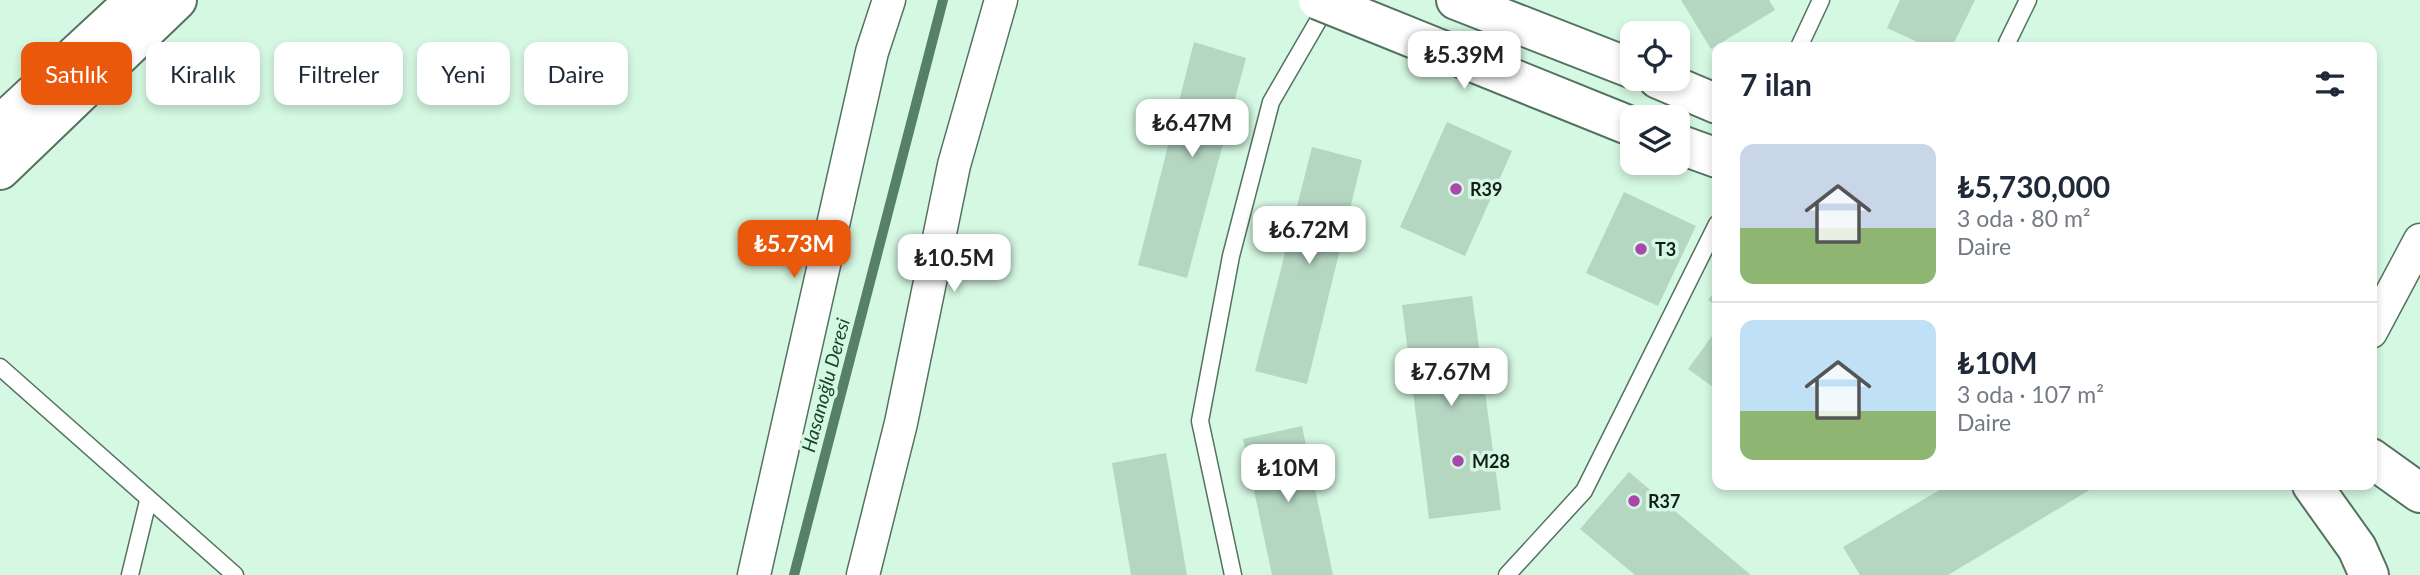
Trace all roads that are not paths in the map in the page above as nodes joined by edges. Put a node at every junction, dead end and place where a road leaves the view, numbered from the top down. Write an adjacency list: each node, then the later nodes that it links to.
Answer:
1 (135, 0): 16 (street)
2 (177, 0): 19 (street)
3 (889, 0): 30 (street)
4 (1000, 0): 31 (street)
5 (1318, 0): 15 (street, bridge)
6 (1331, 0): 32 (lane)
7 (1455, 0): 12 (street)
8 (1821, 0): 10 (lane)
9 (2028, 0): 11 (lane)
10 (1801, 42)
11 (2007, 42)
12 (1620, 64)
13 (1687, 91): 14 (street)
14 (1712, 102)
15 (1620, 122)
16 (0, 125)
17 (1690, 148): 18 (street)
18 (1712, 156)
19 (0, 170)
20 (1712, 234): 33 (lane)
21 (2420, 240): 22 (street)
22 (2377, 321)
23 (0, 367): 27 (lane)
24 (2377, 462): 26 (street)
25 (2316, 490): 34 (street)
26 (2420, 493)
27 (148, 501): 28 (lane); 29 (lane)
28 (130, 575)
29 (235, 575)
30 (754, 575)
31 (863, 575)
32 (1233, 575)
33 (1507, 575)
34 (2369, 575)

